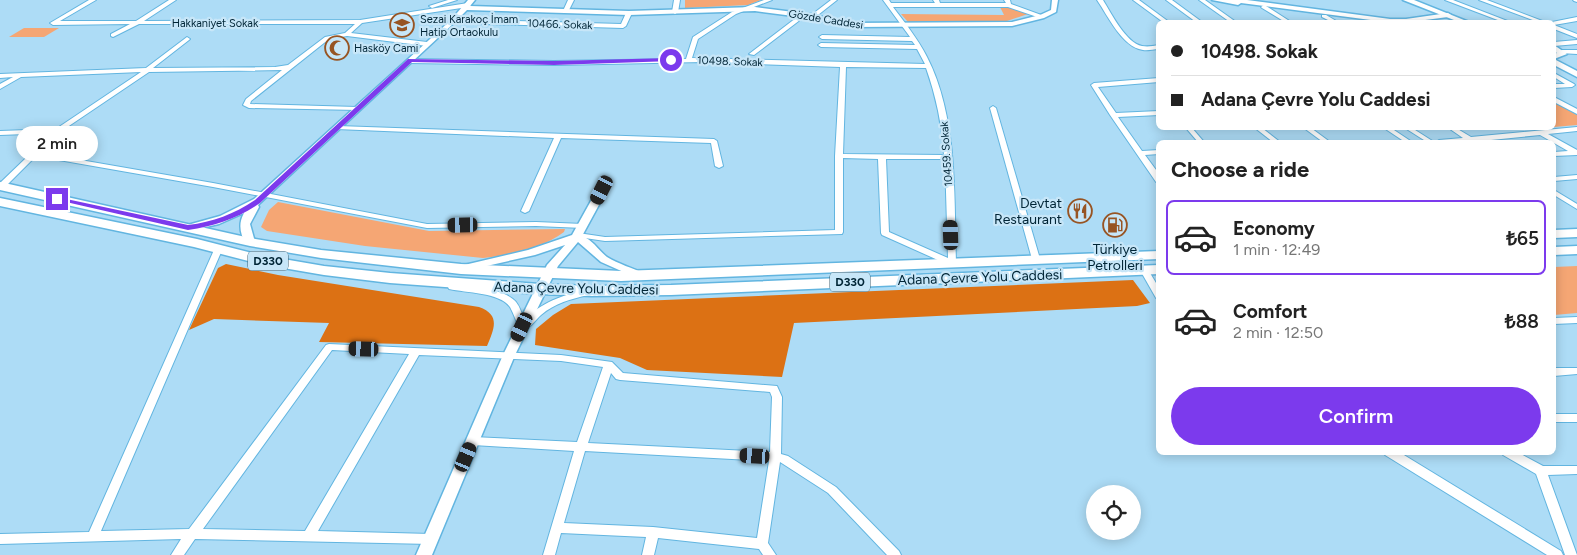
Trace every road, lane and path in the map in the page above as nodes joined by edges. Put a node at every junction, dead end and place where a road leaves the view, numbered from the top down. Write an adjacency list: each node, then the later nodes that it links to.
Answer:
1 (93, 0): 49 (street, Hakkaniyet Sokak)
2 (173, 0): 49 (street)
3 (454, 0): 36 (street, Hakkaniyet Sokak)
4 (571, 0): 25 (street)
5 (677, 0): 26 (street)
6 (769, 0): 24 (street)
7 (834, 0): 29 (street)
8 (1055, 0): 31 (street)
9 (1100, 0): 64 (street)
10 (1136, 0): 37 (street)
11 (1169, 0): 38 (street)
12 (1202, 0): 39 (street)
13 (1215, 0): 23 (street)
14 (1232, 0): 43 (street)
15 (1398, 0): 32 (main road)
16 (1406, 0): 33 (main road)
17 (1448, 0): 34 (street)
18 (1482, 0): 28 (street)
19 (888, 2): 20 (street); 51 (street, 10459. Sokak)
20 (937, 2): 21 (street)
21 (1008, 2): 31 (street)
22 (469, 4): 25 (street, Gözde Caddesi); 36 (street, Hakkaniyet Sokak); 47 (street)
23 (1264, 7): 30 (street); 40 (street)
24 (743, 9): 26 (street, Gözde Caddesi); 29 (street, Gözde Caddesi); 70 (street)
25 (566, 11): 27 (street, Gözde Caddesi)
26 (675, 12): 27 (street, Gözde Caddesi)
27 (629, 13): 47 (street, 10466. Sokak)
28 (1521, 14): 34 (street); 46 (street)
29 (809, 16): 51 (street, Gözde Caddesi); 68 (street)
30 (1324, 16): 41 (street); 42 (street)
31 (1042, 17): 51 (street, Gözde Caddesi)
32 (1433, 17): 33 (main road); 44 (street)
33 (1447, 19)
34 (1498, 19): 45 (street)
35 (1577, 19): 50 (street)
36 (376, 20): 48 (street, Hakkaniyet Sokak)
37 (1163, 20)
38 (1196, 20)
39 (1231, 20)
40 (1285, 20)
41 (1331, 20)
42 (1361, 20)
43 (1382, 20)
44 (1413, 20)
45 (1501, 20)
46 (1537, 20)
47 (453, 21): 61 (street)
48 (360, 22): 49 (street, Hakkaniyet Sokak); 53 (street)
49 (137, 23): 54 (street)
50 (1556, 23)
51 (904, 25): 58 (street, 10459. Sokak)
52 (1556, 28): 55 (street)
53 (348, 34): 61 (street); 75 (street)
54 (113, 36)
55 (1577, 36)
56 (822, 37): 58 (street)
57 (187, 39): 77 (street)
58 (913, 39): 63 (street, 10459. Sokak)
59 (1556, 42): 66 (street)
60 (1577, 42): 66 (street)
61 (427, 44): 71 (street)
62 (821, 45): 63 (street)
63 (917, 47): 74 (street, 10459. Sokak)
64 (1156, 47)
65 (1556, 47): 66 (main road)
66 (1563, 50): 67 (street); 69 (main road); 76 (main road)
67 (1577, 52)
68 (752, 54)
69 (1556, 55)
70 (689, 60): 71 (street, 10498. Sokak); 73 (street, 10498. Sokak)
71 (410, 61): 89 (street)
72 (1556, 63): 78 (main road)
73 (843, 66): 74 (street, 10498. Sokak); 120 (street)
74 (929, 66): 122 (street, 10459. Sokak)
75 (290, 67): 77 (street); 89 (street)
76 (1577, 67)
77 (147, 70): 79 (street); 102 (street)
78 (1577, 74)
79 (20, 75): 80 (street); 85 (street)
80 (0, 76)
81 (1556, 77): 84 (street)
82 (1156, 80): 92 (street)
83 (1556, 86): 84 (street)
84 (1564, 86): 86 (street)
85 (0, 87)
86 (1577, 92)
87 (1556, 101): 90 (street)
88 (993, 108): 146 (street)
89 (357, 109): 93 (street)
90 (1577, 112)
91 (1156, 113): 92 (street)
92 (1114, 115): 117 (street)
93 (338, 128): 105 (street); 130 (street)
94 (1577, 129): 103 (street)
95 (1191, 130): 106 (street)
96 (1261, 130): 107 (street)
97 (1310, 130): 108 (street)
98 (1390, 130): 109 (street)
99 (1411, 130): 110 (street)
100 (1455, 130): 111 (street)
101 (1536, 130): 103 (street)
102 (58, 132): 104 (street); 118 (street)
103 (1540, 132): 112 (street); 113 (street)
104 (0, 133)
105 (559, 135): 123 (street); 133 (street)
106 (1199, 140)
107 (1274, 140)
108 (1324, 140)
109 (1406, 140)
110 (1428, 140)
111 (1471, 140)
112 (1480, 140)
113 (1555, 140)
114 (1556, 141): 116 (street)
115 (1156, 152): 117 (street)
116 (1577, 152): 119 (street)
117 (1140, 153): 124 (street)
118 (36, 154): 127 (street); 130 (street)
119 (1556, 154)
120 (839, 156): 121 (street); 135 (street)
121 (882, 157): 122 (street); 148 (street)
122 (948, 157): 148 (street, 10459. Sokak)
123 (719, 166)
124 (1156, 176)
125 (1577, 177): 126 (street)
126 (1556, 179)
127 (0, 186): 134 (highway, Adana Çevre Yolu Caddesi / D330)
128 (602, 190): 135 (street)
129 (1556, 193): 132 (street)
130 (262, 198): 134 (street); 135 (street); 139 (street)
131 (0, 202): 141 (highway, Adana Çevre Yolu Caddesi / D330)
132 (1577, 207)
133 (525, 211)
134 (188, 228): 139 (highway, Adana Çevre Yolu Caddesi / D330)
135 (579, 233): 149 (street); 151 (street); 152 (street)
136 (1577, 233): 137 (highway)
137 (1556, 234)
138 (1577, 241): 140 (highway)
139 (250, 242): 149 (highway, Adana Çevre Yolu Caddesi / D330)
140 (1556, 242)
141 (218, 250): 153 (highway, Adana Çevre Yolu Caddesi / D330); 177 (street)
142 (1577, 250): 143 (highway)
143 (1556, 251)
144 (1156, 255): 146 (highway, Adana Çevre Yolu Caddesi / D330)
145 (1577, 258): 147 (highway)
146 (1036, 259): 148 (highway, Adana Çevre Yolu Caddesi / D330)
147 (1556, 260)
148 (952, 263): 152 (highway, Adana Çevre Yolu Caddesi / D330)
149 (461, 269): 151 (highway, Adana Çevre Yolu Caddesi / D330)
150 (1152, 269): 154 (street); 156 (highway, Adana Çevre Yolu Caddesi / D330)
151 (549, 274): 152 (highway, Adana Çevre Yolu Caddesi / D330); 155 (street)
152 (641, 276)
153 (400, 279): 155 (highway, Adana Çevre Yolu Caddesi / D330); 159 (street)
154 (1156, 284)
155 (541, 289): 156 (highway, Adana Çevre Yolu Caddesi / D330); 159 (street)
156 (594, 291): 159 (street)
157 (1577, 320): 158 (street)
158 (1556, 321)
159 (522, 327): 161 (street)
160 (416, 351): 161 (street); 176 (street); 178 (street)
161 (510, 355): 162 (street); 167 (street)
162 (609, 364): 168 (street); 171 (street)
163 (1577, 371): 164 (street)
164 (1556, 372)
165 (1556, 418): 166 (street)
166 (1577, 418)
167 (473, 441): 168 (street); 180 (street)
168 (581, 446): 171 (street); 174 (street)
169 (1394, 455): 188 (street)
170 (1512, 455): 173 (street)
171 (775, 456): 181 (street); 187 (street)
172 (1577, 470): 173 (street)
173 (1541, 471): 189 (street)
174 (557, 528): 175 (street); 184 (street)
175 (653, 532): 181 (street); 185 (street)
176 (191, 534): 177 (street); 178 (street); 182 (street)
177 (94, 536): 179 (street)
178 (309, 536): 180 (street)
179 (0, 539)
180 (431, 539): 183 (street)
181 (762, 544): 186 (street)
182 (176, 555)
183 (424, 555)
184 (549, 555)
185 (648, 555)
186 (770, 555)
187 (895, 555)
188 (1557, 555)
189 (1572, 555)

